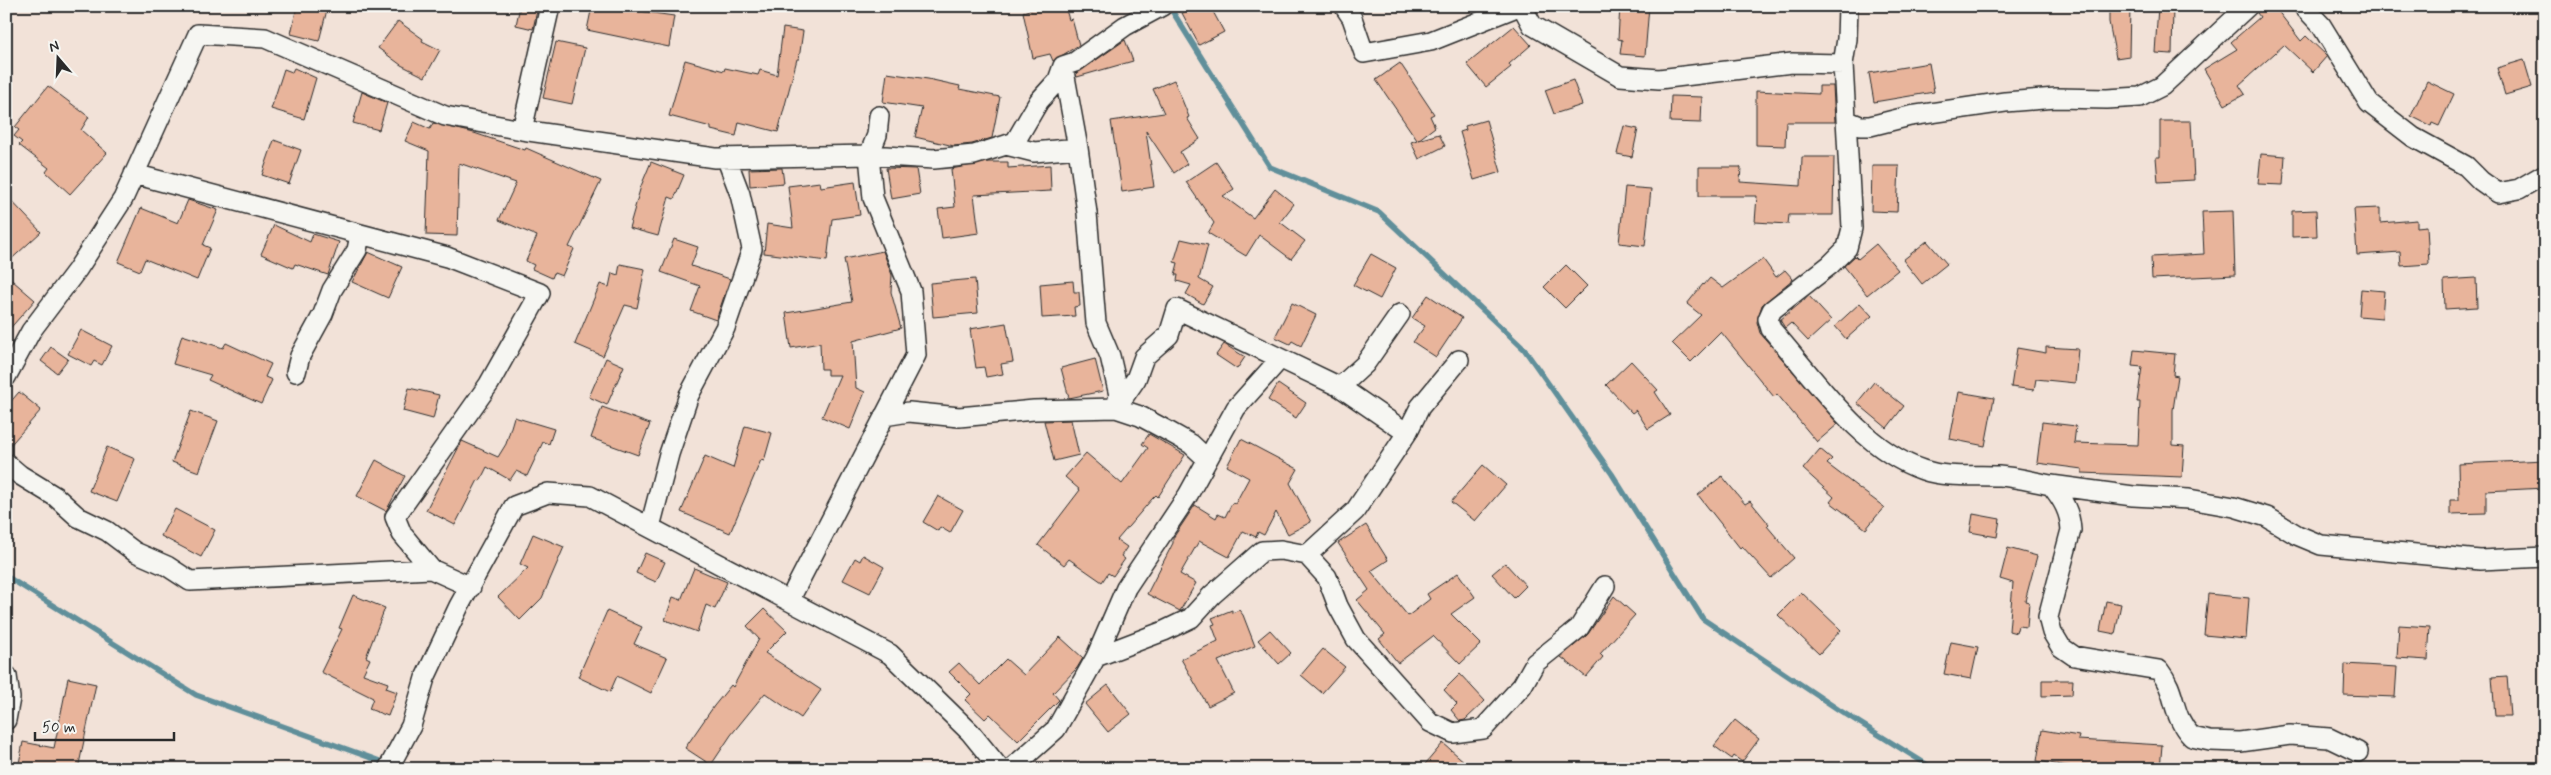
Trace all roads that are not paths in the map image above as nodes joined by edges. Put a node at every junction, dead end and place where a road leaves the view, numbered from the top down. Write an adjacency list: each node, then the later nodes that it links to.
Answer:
1 (550, 6): 12 (street)
2 (1162, 6): 9 (street)
3 (1344, 6): 4 (street)
4 (1521, 6): 8 (street)
5 (1848, 6): 8 (street)
6 (2248, 6): 11 (street)
7 (2303, 6): 18 (street)
8 (1843, 64): 11 (street)
9 (1063, 66): 13 (street); 14 (street)
10 (880, 116): 15 (street)
11 (1848, 121): 31 (street)
12 (522, 130): 16 (street); 17 (street)
13 (1006, 145): 14 (street); 15 (street)
14 (1078, 148): 26 (street)
15 (869, 155): 16 (street); 27 (street)
16 (726, 157): 32 (street)
17 (134, 174): 19 (street); 24 (street)
18 (2545, 174)
19 (360, 235): 23 (street); 35 (street)
20 (1400, 314): 25 (street)
21 (1279, 360): 25 (street); 26 (street); 29 (street)
22 (1459, 360): 28 (street)
23 (296, 372)
24 (6, 377)
25 (1340, 387): 28 (street)
26 (1116, 408): 27 (street); 29 (street)
27 (884, 416): 38 (street)
28 (1407, 433): 33 (street)
29 (1208, 459): 39 (street)
30 (6, 463): 35 (street)
31 (2051, 485): 34 (street); 42 (street)
32 (650, 527): 37 (street); 38 (street)
33 (1307, 555): 36 (street); 39 (street)
34 (2545, 557)
35 (431, 569): 37 (street)
36 (1605, 586)
37 (471, 587): 43 (street)
38 (790, 599): 44 (street)
39 (1096, 657): 45 (street)
40 (6, 676): 41 (street)
41 (6, 720)
42 (2358, 752)
43 (388, 769)
44 (1000, 769)
45 (1011, 769)

